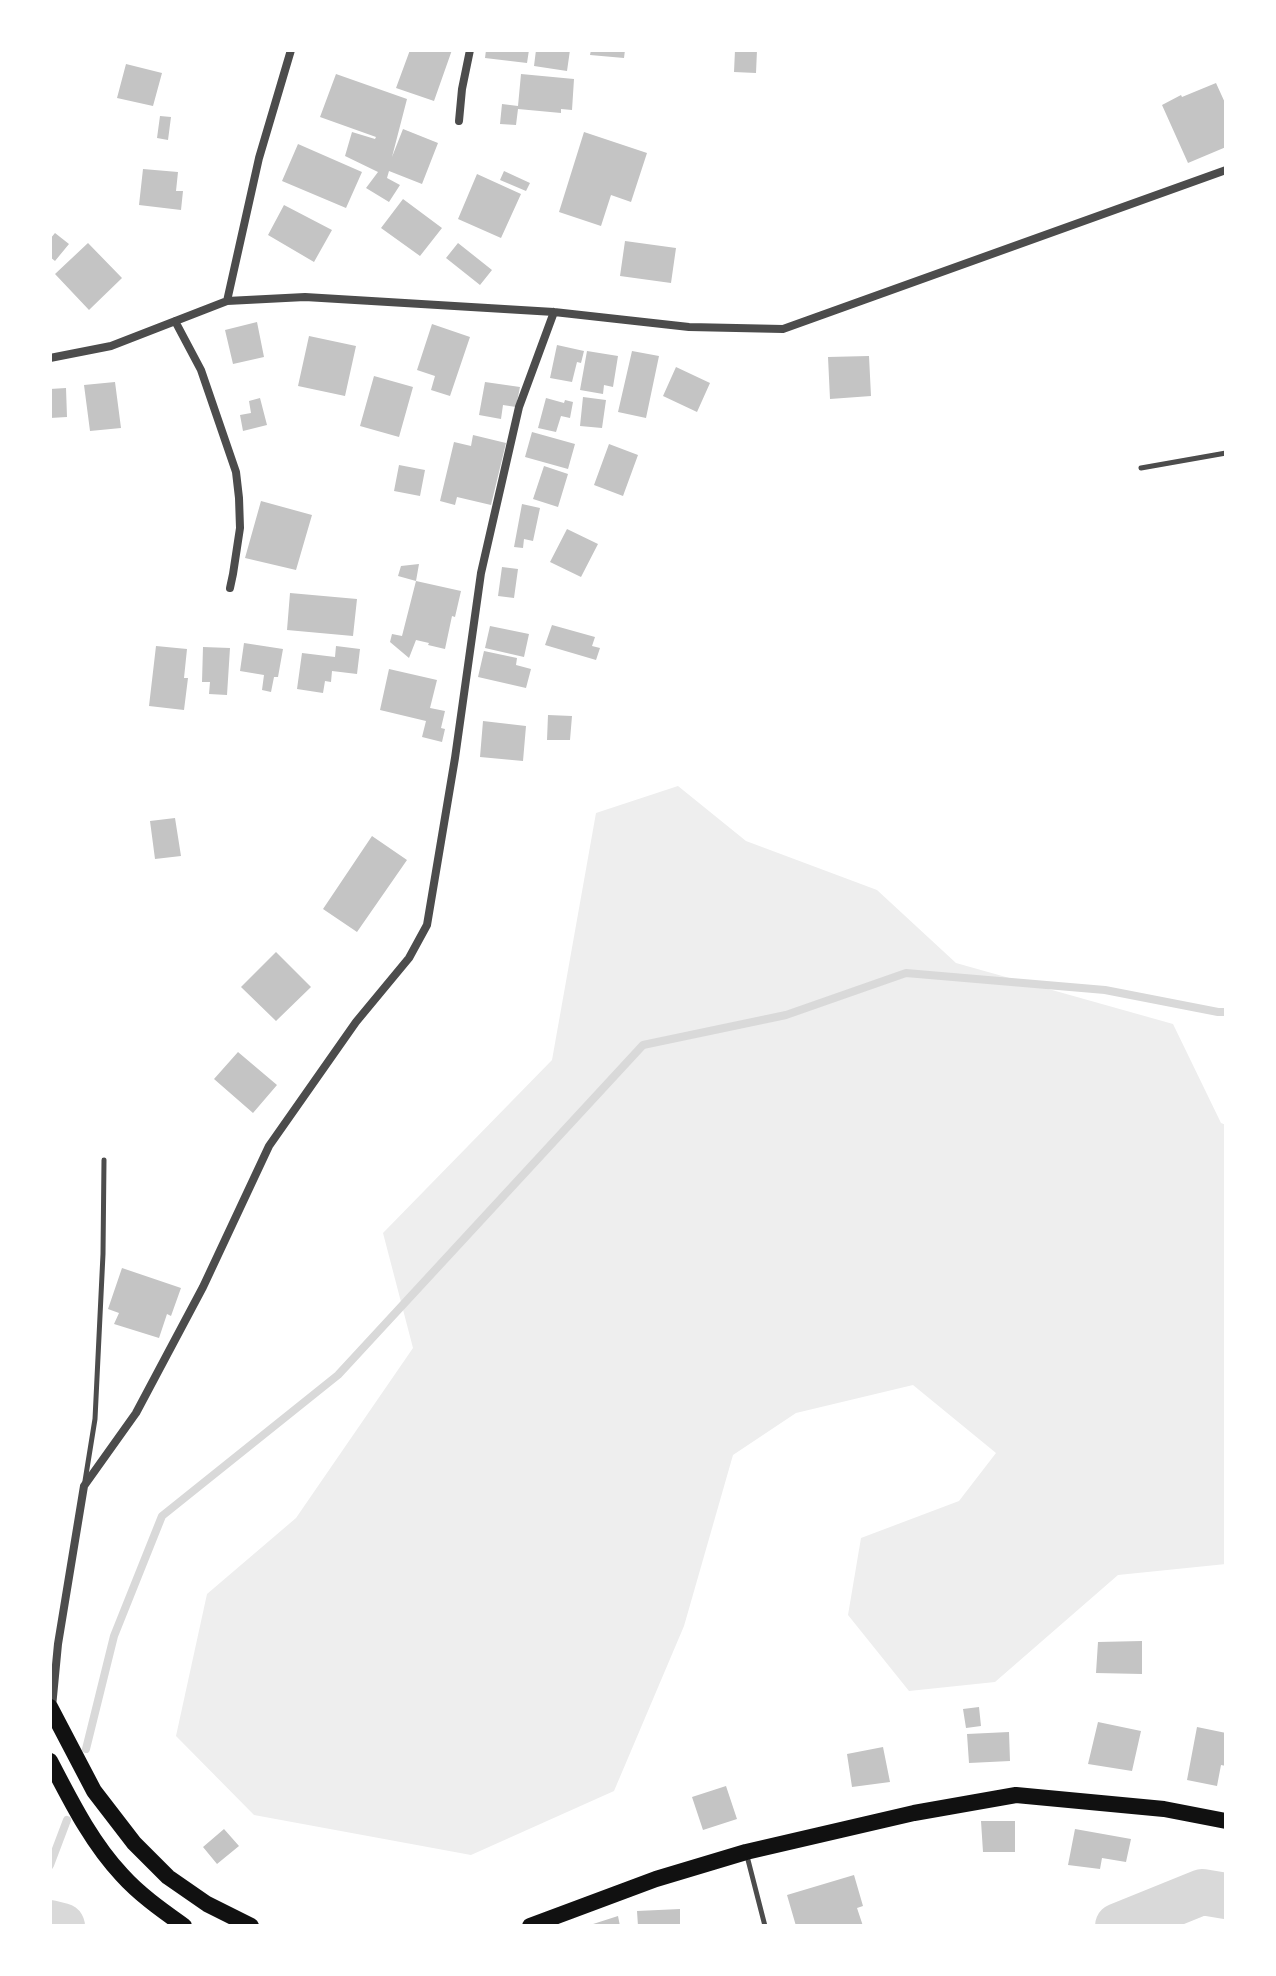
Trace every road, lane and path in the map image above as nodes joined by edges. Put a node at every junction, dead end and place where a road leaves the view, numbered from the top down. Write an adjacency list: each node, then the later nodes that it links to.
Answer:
1 (291, 50): 5 (street)
2 (470, 50): 3 (street)
3 (459, 121)
4 (1226, 170): 6 (street)
5 (227, 301): 6 (street); 7 (street)
6 (554, 312): 13 (street)
7 (175, 321): 8 (street); 11 (street)
8 (50, 358)
9 (1226, 453): 10 (lane)
10 (1141, 468)
11 (230, 588)
12 (104, 1160): 13 (lane)
13 (84, 1486): 14 (street)
14 (54, 1645): 15 (street)
15 (51, 1709): 20 (main road)
16 (50, 1761): 19 (main road)
17 (1226, 1821): 18 (main road)
18 (746, 1852): 21 (main road); 22 (lane)
19 (184, 1926)
20 (251, 1926)
21 (530, 1926)
22 (765, 1926)

